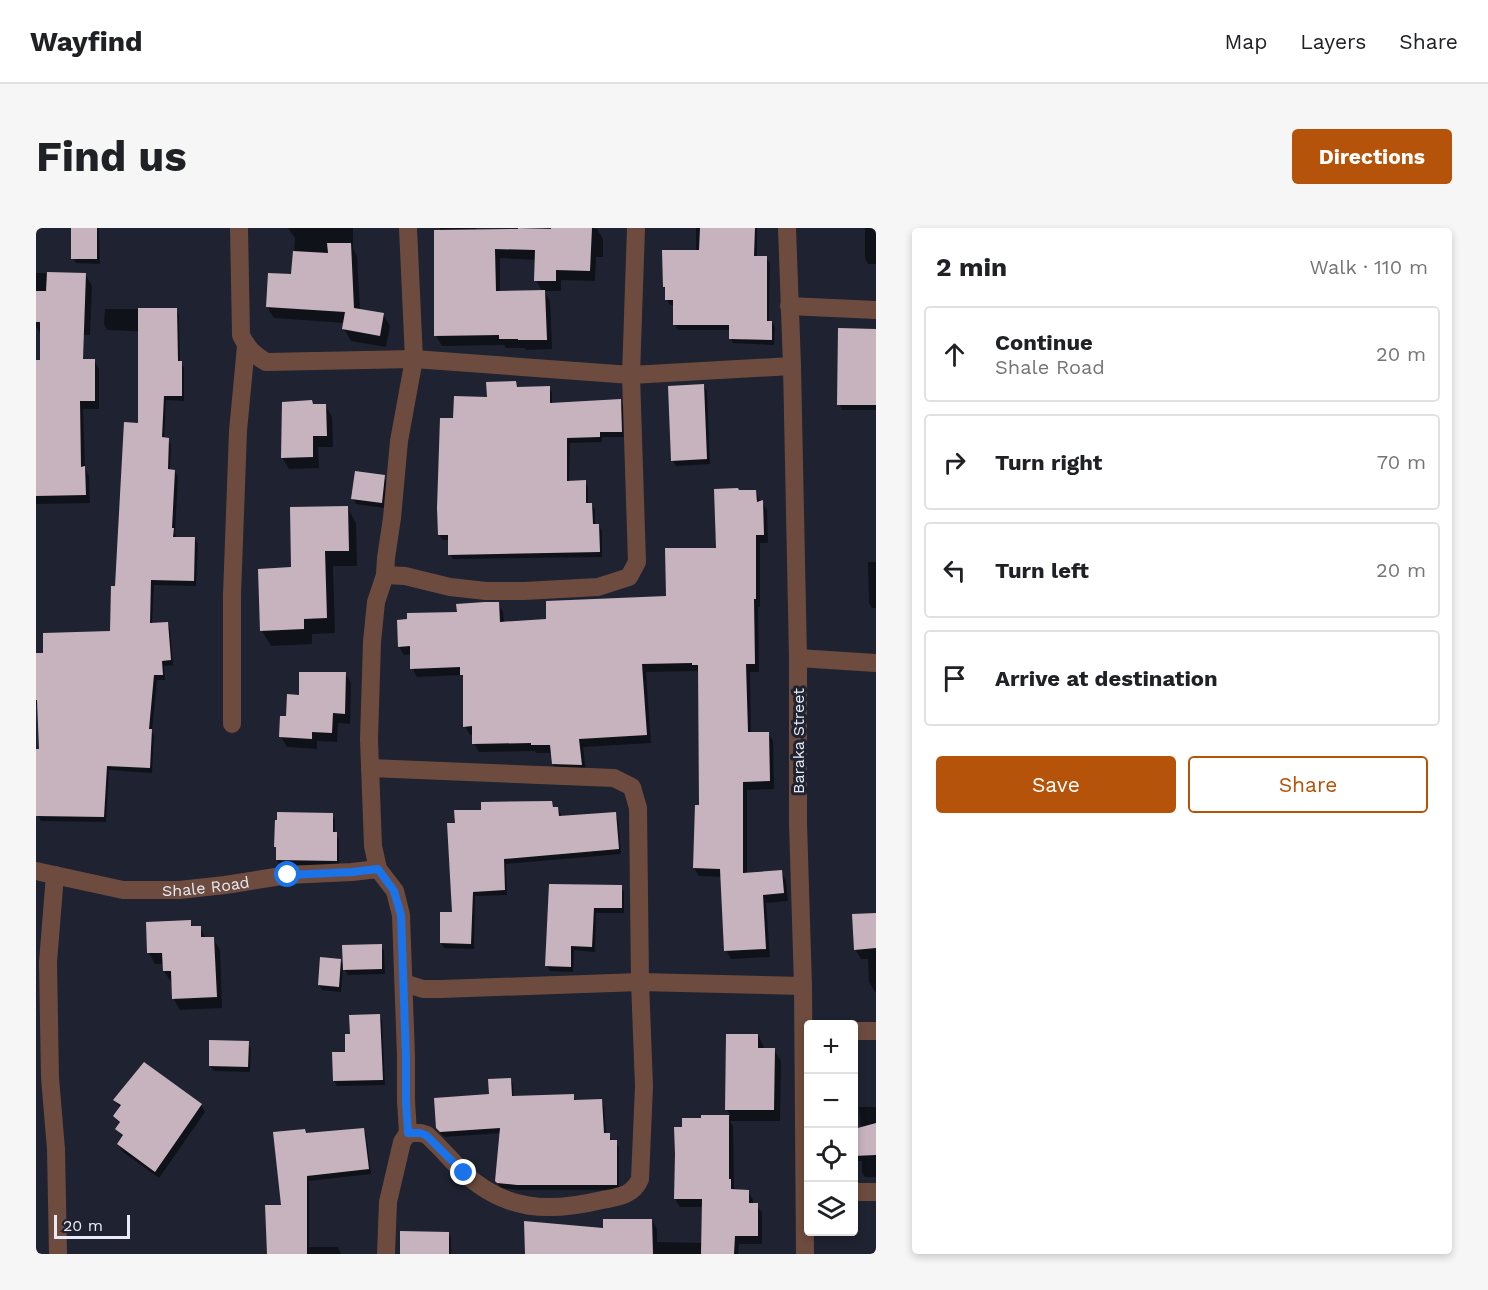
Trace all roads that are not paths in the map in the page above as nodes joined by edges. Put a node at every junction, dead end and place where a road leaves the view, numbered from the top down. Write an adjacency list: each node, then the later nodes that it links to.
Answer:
1 (239, 228): 7 (street)
2 (408, 228): 8 (street)
3 (636, 228): 10 (street)
4 (787, 228): 5 (street, Baraka Street)
5 (789, 306): 6 (street); 9 (street, Baraka Street)
6 (876, 310)
7 (246, 346): 8 (street); 14 (street)
8 (414, 359): 10 (street); 11 (street)
9 (792, 366): 10 (street); 12 (street, Baraka Street)
10 (631, 375): 11 (street)
11 (386, 575): 15 (street)
12 (798, 658): 13 (street); 21 (street, Baraka Street)
13 (876, 663)
14 (232, 724)
15 (370, 768): 16 (street); 19 (street)
16 (378, 869): 18 (street, Shale Road); 20 (street)
17 (36, 871): 18 (street, Shale Road)
18 (55, 875): 23 (street)
19 (640, 982): 20 (street); 21 (street); 27 (street)
20 (404, 983): 27 (street)
21 (803, 986): 22 (street, Baraka Street)
22 (805, 1020)
23 (42, 1025): 32 (street)
24 (876, 1030): 25 (street)
25 (858, 1031)
26 (806, 1074): 28 (street, Baraka Street)
27 (408, 1133): 33 (street)
28 (806, 1182)
29 (858, 1192): 30 (street)
30 (876, 1192)
31 (805, 1236): 34 (street, Baraka Street)
32 (58, 1254)
33 (386, 1254)
34 (805, 1254)

